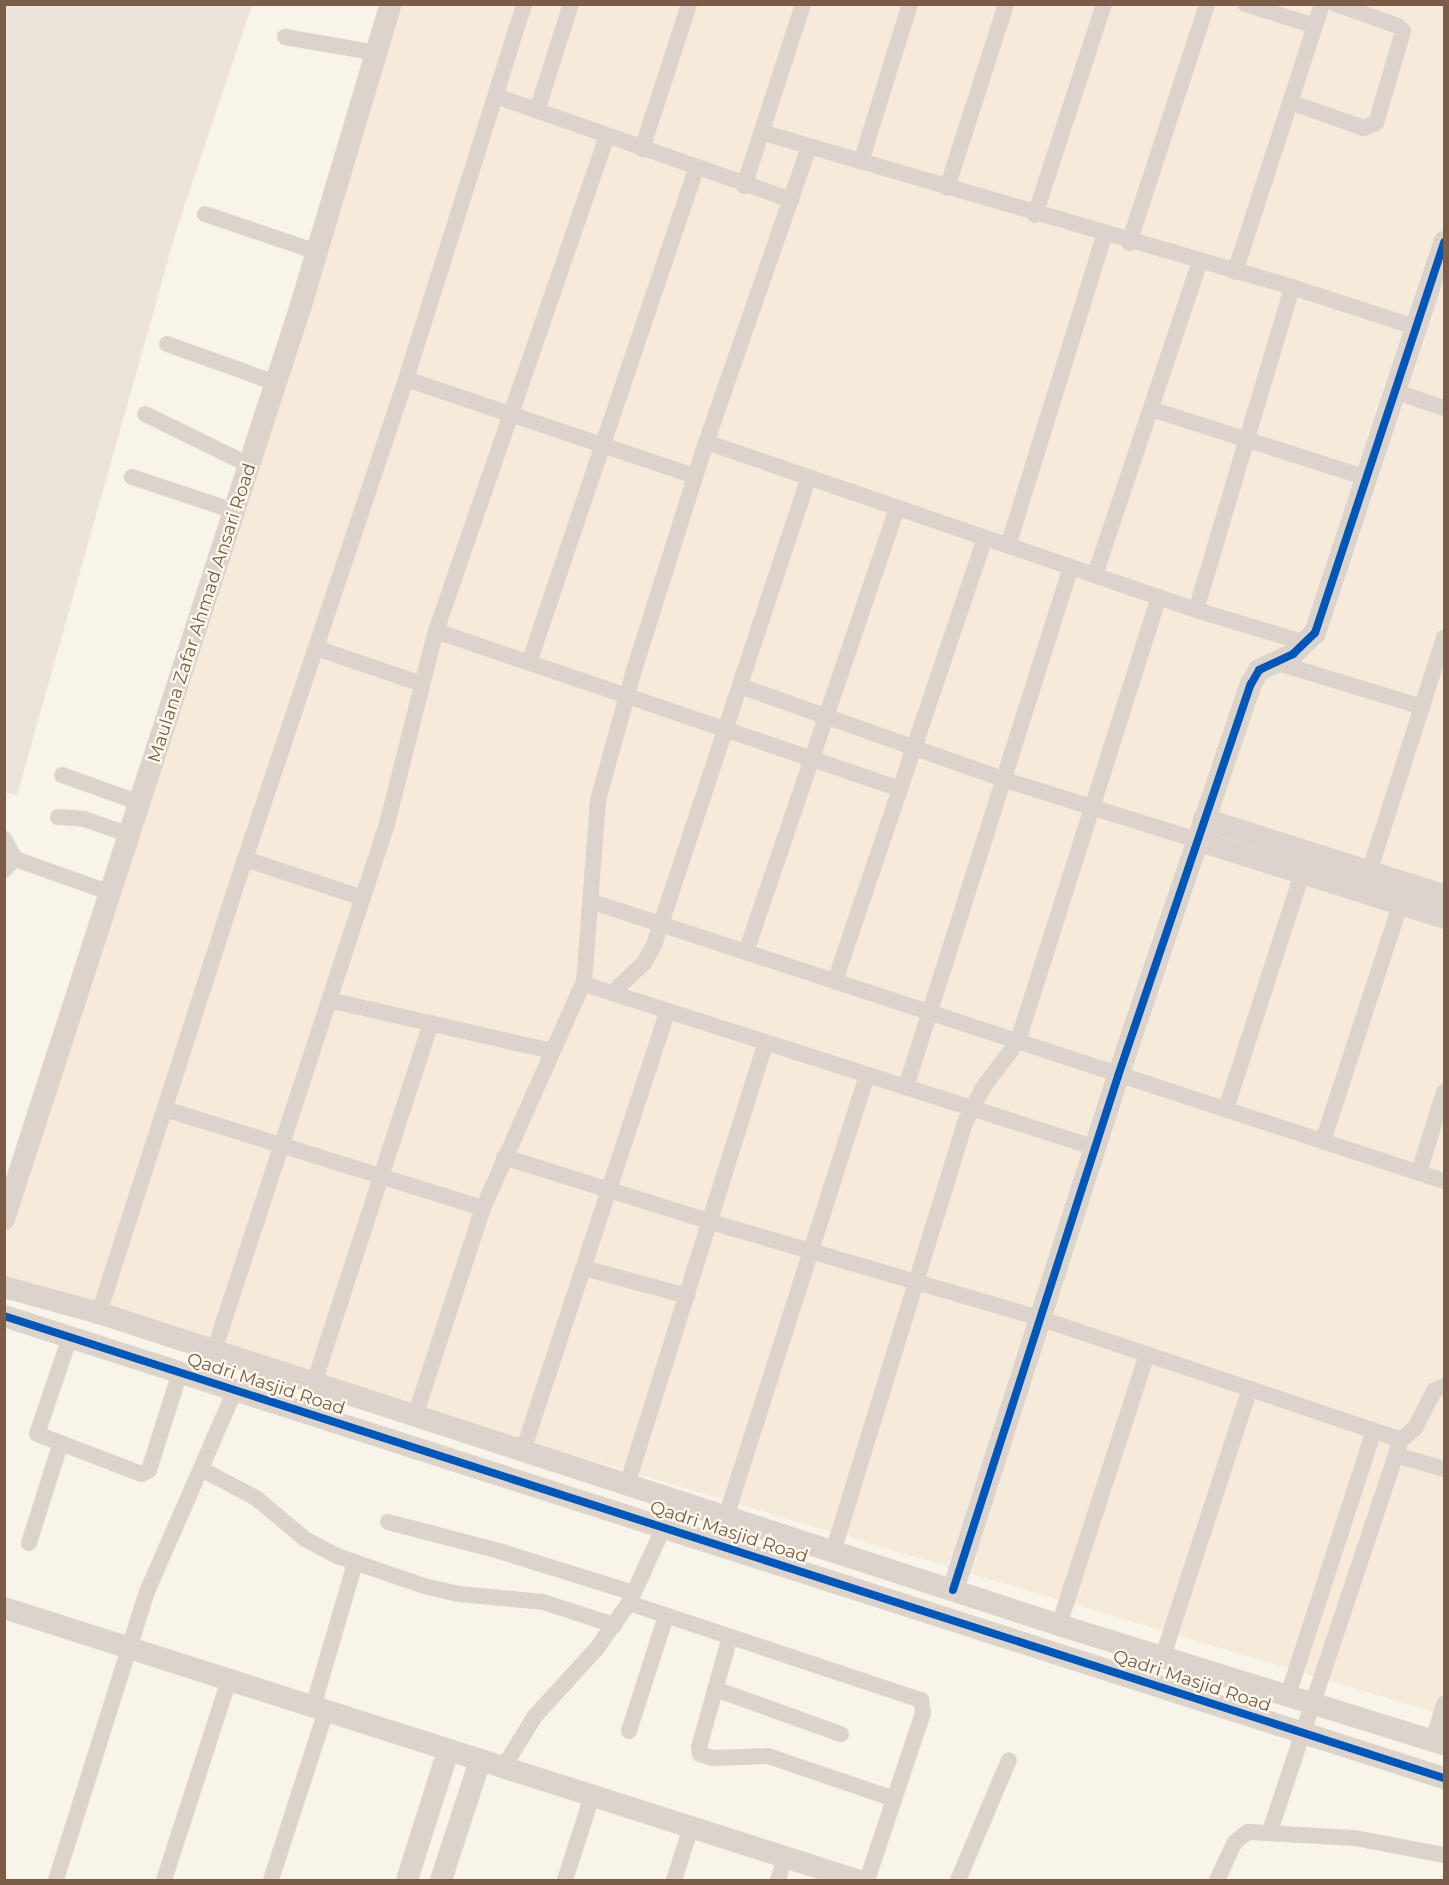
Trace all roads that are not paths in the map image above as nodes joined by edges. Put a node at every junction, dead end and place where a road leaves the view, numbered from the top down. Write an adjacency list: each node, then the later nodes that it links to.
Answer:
1 (391, 4): 15 (street, Maulana Zafar Ahmad Ansari Road)
2 (524, 4): 16 (street)
3 (571, 4): 18 (street)
4 (689, 4): 22 (street)
5 (803, 4): 19 (street)
6 (910, 4): 23 (street)
7 (1006, 4): 26 (street)
8 (1104, 4): 29 (street)
9 (1207, 4): 32 (street)
10 (1245, 4): 13 (street)
11 (1322, 4): 13 (street)
12 (1336, 4): 17 (street)
13 (1315, 26): 17 (street)
14 (285, 37): 15 (street)
15 (376, 53): 33 (street, Maulana Zafar Ahmad Ansari Road)
16 (496, 96): 18 (street); 39 (street)
17 (1290, 102): 35 (street)
18 (537, 111): 20 (street)
19 (761, 132): 21 (street); 25 (street)
20 (607, 136): 22 (street); 45 (street)
21 (810, 147): 23 (street); 27 (street)
22 (642, 149): 24 (street)
23 (861, 162): 26 (street)
24 (696, 169): 25 (street); 48 (street)
25 (744, 186): 27 (street)
26 (947, 188): 29 (street)
27 (791, 200): 47 (street)
28 (205, 214): 33 (street)
29 (1035, 215): 30 (street)
30 (1104, 235): 32 (street); 57 (street)
31 (1444, 242): 37 (street)
32 (1129, 243): 34 (street)
33 (317, 252): 40 (street, Maulana Zafar Ahmad Ansari Road)
34 (1200, 262): 35 (street); 43 (street)
35 (1235, 272): 36 (street)
36 (1292, 287): 37 (street); 46 (street)
37 (1415, 327): 41 (street)
38 (167, 344): 40 (street)
39 (406, 379): 45 (street); 65 (street)
40 (276, 383): 49 (street, Maulana Zafar Ahmad Ansari Road)
41 (1394, 391): 42 (street); 53 (street)
42 (1444, 408)
43 (1151, 409): 46 (street); 59 (street)
44 (145, 414): 49 (street)
45 (511, 414): 48 (street); 62 (street)
46 (1246, 440): 53 (street); 61 (street)
47 (706, 442): 50 (street); 52 (street)
48 (603, 445): 50 (street); 67 (street)
49 (249, 465): 55 (street, Maulana Zafar Ahmad Ansari Road)
50 (696, 476): 70 (street)
51 (132, 477): 55 (street)
52 (809, 477): 54 (street); 69 (street)
53 (1367, 478): 64 (street)
54 (897, 508): 56 (street); 72 (street)
55 (234, 511): 79 (street, Maulana Zafar Ahmad Ansari Road)
56 (985, 538): 57 (street); 74 (street)
57 (1008, 546): 58 (street)
58 (1071, 567): 59 (street); 77 (street)
59 (1095, 575): 60 (street)
60 (1159, 597): 61 (street); 80 (street)
61 (1196, 610): 64 (street)
62 (436, 632): 67 (street); 68 (street)
63 (1444, 638): 71 (street)
64 (1306, 643): 66 (street)
65 (316, 648): 68 (street); 85 (street)
66 (1271, 661): 71 (street); 82 (street)
67 (529, 663): 70 (street)
68 (422, 684): 91 (street)
69 (740, 686): 72 (street); 73 (street)
70 (626, 696): 73 (street); 92 (street)
71 (1422, 707): 88 (street)
72 (826, 717): 74 (street); 75 (street)
73 (725, 729): 75 (street); 95 (street)
74 (915, 748): 77 (street); 78 (street)
75 (812, 759): 78 (street); 96 (street)
76 (62, 775): 79 (street)
77 (1002, 779): 80 (street); 102 (street)
78 (900, 789): 98 (street)
79 (140, 803): 83 (street, Maulana Zafar Ahmad Ansari Road)
80 (1091, 806): 82 (street); 104 (street)
81 (58, 817): 83 (street)
82 (1200, 830): 87 (street); 88 (street); 108 (street)
83 (130, 835): 89 (street, Maulana Zafar Ahmad Ansari Road)
84 (4, 838): 86 (street)
85 (245, 859): 91 (street); 112 (street)
86 (10, 865): 89 (street)
87 (1302, 873): 88 (street); 113 (street)
88 (1366, 882): 90 (street); 93 (street)
89 (111, 893): 123 (street, Maulana Zafar Ahmad Ansari Road)
90 (1444, 895)
91 (363, 898): 100 (street)
92 (590, 901): 95 (street); 97 (street)
93 (1400, 905): 94 (street); 114 (street)
94 (1444, 918)
95 (661, 924): 96 (street); 99 (street)
96 (746, 952): 98 (street)
97 (584, 981): 99 (street); 106 (street)
98 (835, 981): 102 (street)
99 (612, 993): 101 (street)
100 (329, 1000): 103 (street); 115 (street)
101 (668, 1011): 105 (street); 121 (street)
102 (929, 1012): 104 (street); 109 (street)
103 (431, 1023): 106 (street); 119 (street)
104 (1018, 1041): 108 (street); 111 (street)
105 (766, 1042): 107 (street); 124 (street)
106 (552, 1051): 117 (street)
107 (867, 1075): 109 (street); 125 (street)
108 (1118, 1076): 113 (street); 116 (street)
109 (906, 1087): 111 (street)
110 (1444, 1092): 118 (street)
111 (971, 1108): 116 (street); 127 (street)
112 (165, 1109): 115 (street); 130 (street)
113 (1226, 1109): 114 (street)
114 (1323, 1141): 118 (street)
115 (281, 1145): 119 (street); 134 (street)
116 (1096, 1148): 132 (street)
117 (504, 1157): 121 (street); 122 (street)
118 (1419, 1172): 120 (street)
119 (381, 1176): 122 (street); 137 (street)
120 (1444, 1181)
121 (609, 1190): 124 (street); 126 (street)
122 (483, 1208): 141 (street)
123 (4, 1219)
124 (711, 1222): 125 (street); 129 (street)
125 (810, 1252): 127 (street); 149 (street)
126 (584, 1268): 129 (street); 145 (street)
127 (916, 1282): 132 (street); 153 (street)
128 (4, 1287): 130 (street, Qadri Masjid Road)
129 (687, 1296): 148 (street)
130 (99, 1314): 134 (street, Qadri Masjid Road)
131 (4, 1316): 133 (street, Qadri Masjid Road)
132 (1042, 1319): 135 (street); 155 (street)
133 (70, 1337): 136 (street, Qadri Masjid Road); 143 (street)
134 (214, 1351): 137 (street, Qadri Masjid Road)
135 (1148, 1354): 139 (street); 160 (street)
136 (180, 1372): 140 (street, Qadri Masjid Road); 143 (street)
137 (314, 1383): 141 (street, Qadri Masjid Road)
138 (1444, 1386): 144 (street)
139 (1250, 1389): 142 (street); 163 (street)
140 (235, 1390): 147 (street); 151 (street, Qadri Masjid Road)
141 (415, 1416): 145 (street, Qadri Masjid Road)
142 (1374, 1431): 144 (street); 166 (street)
143 (60, 1445): 152 (street)
144 (1398, 1447): 146 (street); 167 (street)
145 (523, 1451): 148 (street, Qadri Masjid Road)
146 (1444, 1469)
147 (203, 1470): 154 (street); 162 (street)
148 (627, 1485): 149 (street, Qadri Masjid Road)
149 (726, 1517): 153 (street, Qadri Masjid Road)
150 (388, 1522): 156 (street)
151 (664, 1527): 156 (street); 171 (street, Qadri Masjid Road)
152 (29, 1543)
153 (833, 1552): 155 (street, Qadri Masjid Road)
154 (355, 1563): 159 (street); 169 (street)
155 (953, 1590): 160 (street, Qadri Masjid Road)
156 (631, 1598): 158 (street); 159 (street)
157 (6, 1612): 162 (street)
158 (666, 1616): 161 (street); 170 (street)
159 (614, 1624): 177 (street)
160 (1059, 1625): 163 (street, Qadri Masjid Road)
161 (730, 1637): 165 (street); 180 (street)
162 (128, 1648): 164 (street); 185 (street)
163 (1163, 1656): 166 (street, Qadri Masjid Road)
164 (229, 1680): 169 (street); 186 (street)
165 (715, 1689): 172 (street); 180 (street)
166 (1288, 1695): 167 (street, Qadri Masjid Road)
167 (1313, 1703): 171 (street); 173 (street, Qadri Masjid Road)
168 (1444, 1704): 173 (street)
169 (319, 1709): 174 (street); 187 (street)
170 (629, 1731)
171 (1303, 1733): 178 (street, Qadri Masjid Road); 182 (street)
172 (841, 1734)
173 (1439, 1742)
174 (448, 1751): 176 (street); 188 (street)
175 (1009, 1760): 195 (street)
176 (480, 1761): 177 (street); 189 (street)
177 (503, 1768): 179 (street)
178 (1444, 1778)
179 (592, 1796): 181 (street); 190 (street)
180 (894, 1799): 194 (street)
181 (691, 1827): 184 (street); 191 (street)
182 (1270, 1831): 183 (street); 196 (street)
183 (1444, 1855)
184 (785, 1857): 192 (street); 193 (street)
185 (56, 1881)
186 (164, 1881)
187 (271, 1881)
188 (407, 1881)
189 (441, 1881)
190 (565, 1881)
191 (674, 1881)
192 (778, 1881)
193 (856, 1881)
194 (867, 1881)
195 (958, 1881)
196 (1217, 1881)

